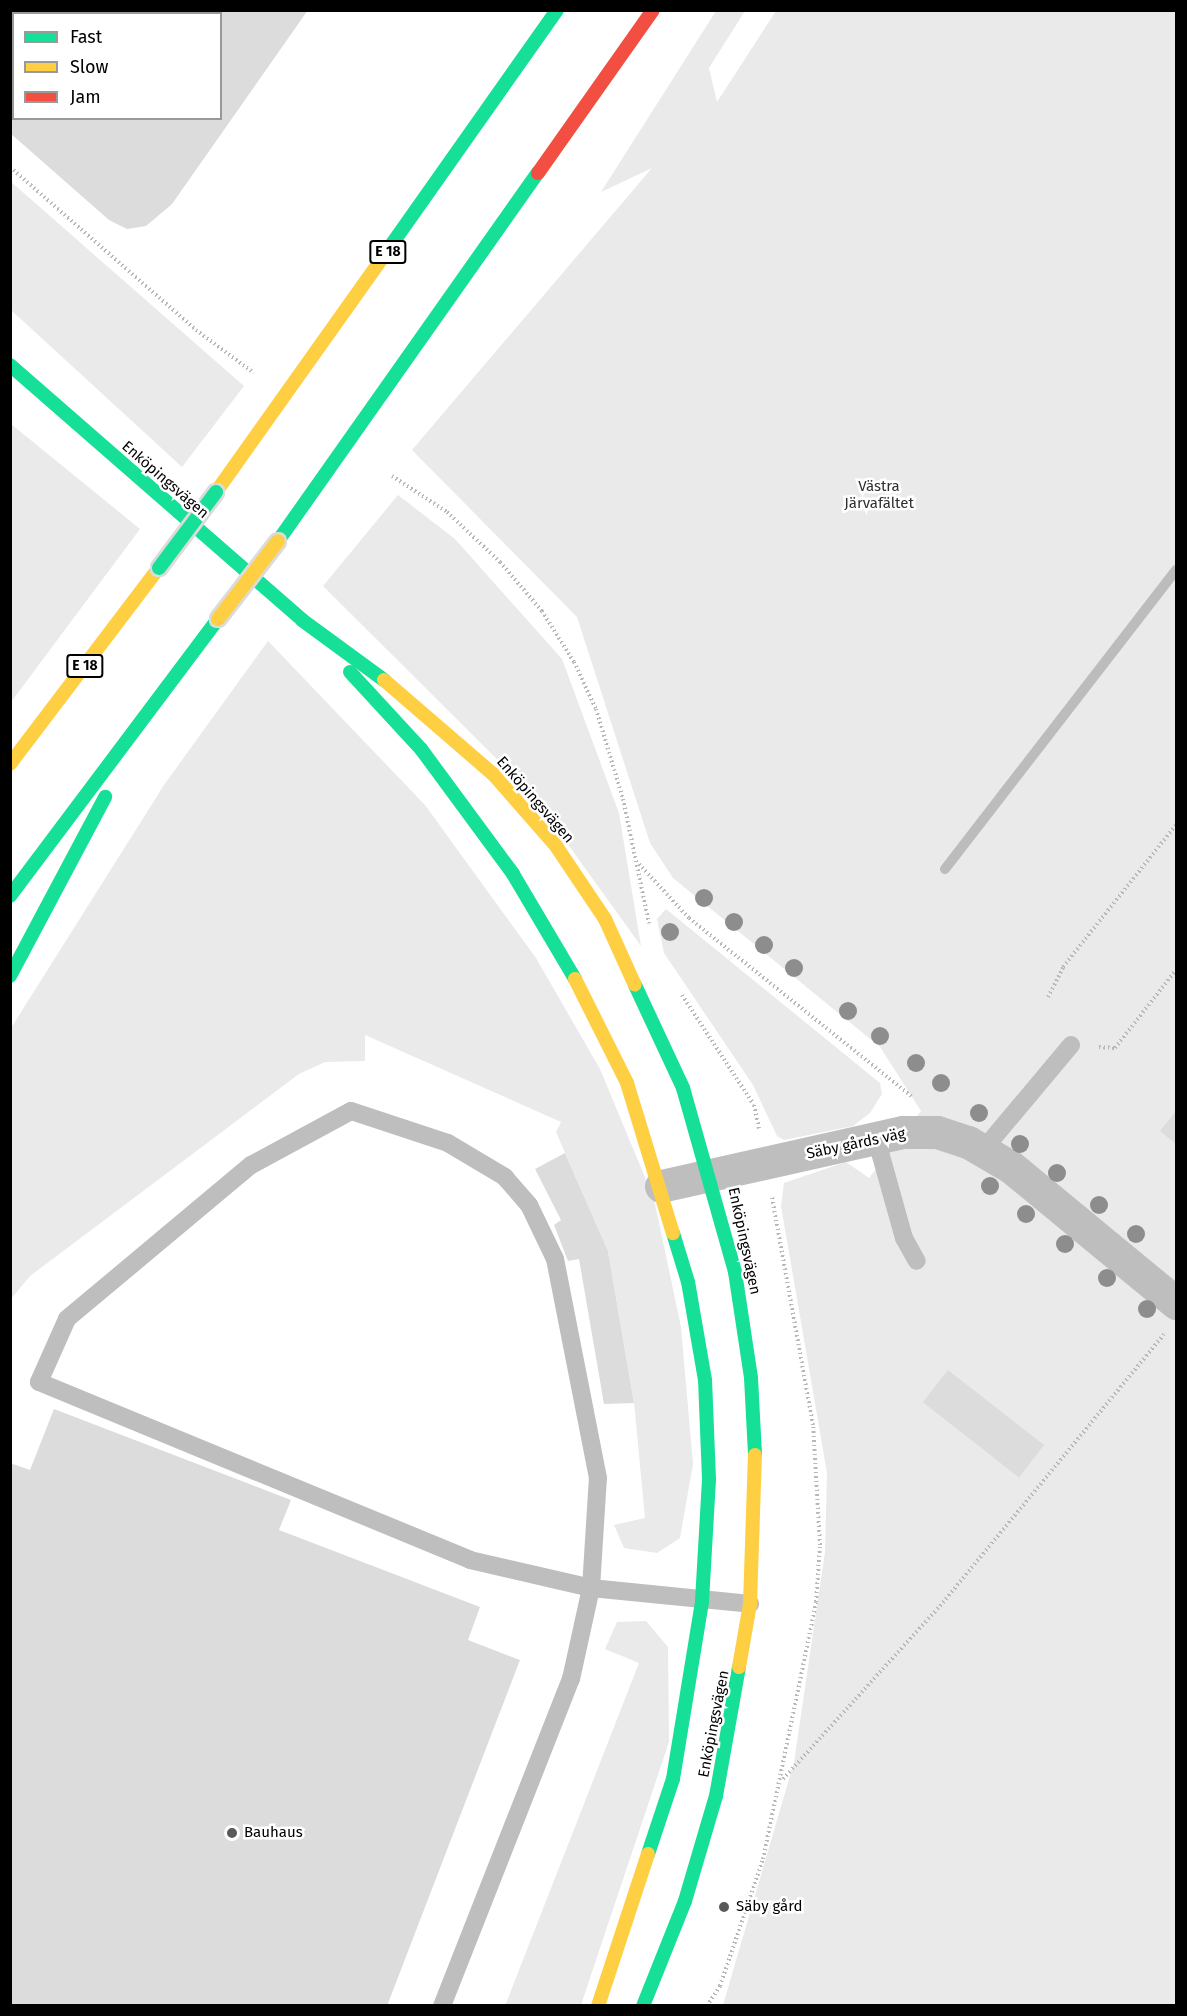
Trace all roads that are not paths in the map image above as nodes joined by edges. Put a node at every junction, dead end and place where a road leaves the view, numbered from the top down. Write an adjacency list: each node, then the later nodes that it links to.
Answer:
1 (557, 10): 8 (main road, E 18, bridge)
2 (652, 10): 7 (main road, bridge)
3 (10, 365): 5 (main road, Enköpingsvägen)
4 (10, 372): 5 (main road, Enköpingsvägen)
5 (34, 388): 6 (main road, Enköpingsvägen)
6 (302, 620): 14 (main road, Enköpingsvägen); 15 (main road, Enköpingsvägen)
7 (153, 706): 9 (main road); 10 (main road)
8 (10, 764)
9 (10, 896)
10 (10, 976)
11 (1071, 1045): 13 (lane)
12 (876, 1138): 13 (street, Säby gårds väg); 14 (street, Säby gårds väg); 16 (lane)
13 (983, 1150): 17 (street, Säby gårds väg)
14 (712, 1176): 15 (street, Säby gårds väg); 20 (main road, Enköpingsvägen)
15 (661, 1186): 19 (main road, Enköpingsvägen)
16 (917, 1261)
17 (1173, 1315)
18 (591, 1588): 18 (lane); 19 (lane); 21 (lane)
19 (702, 1601): 20 (lane); 22 (main road, Enköpingsvägen)
20 (750, 1604): 23 (main road, Enköpingsvägen)
21 (442, 2006)
22 (598, 2006)
23 (643, 2006)

